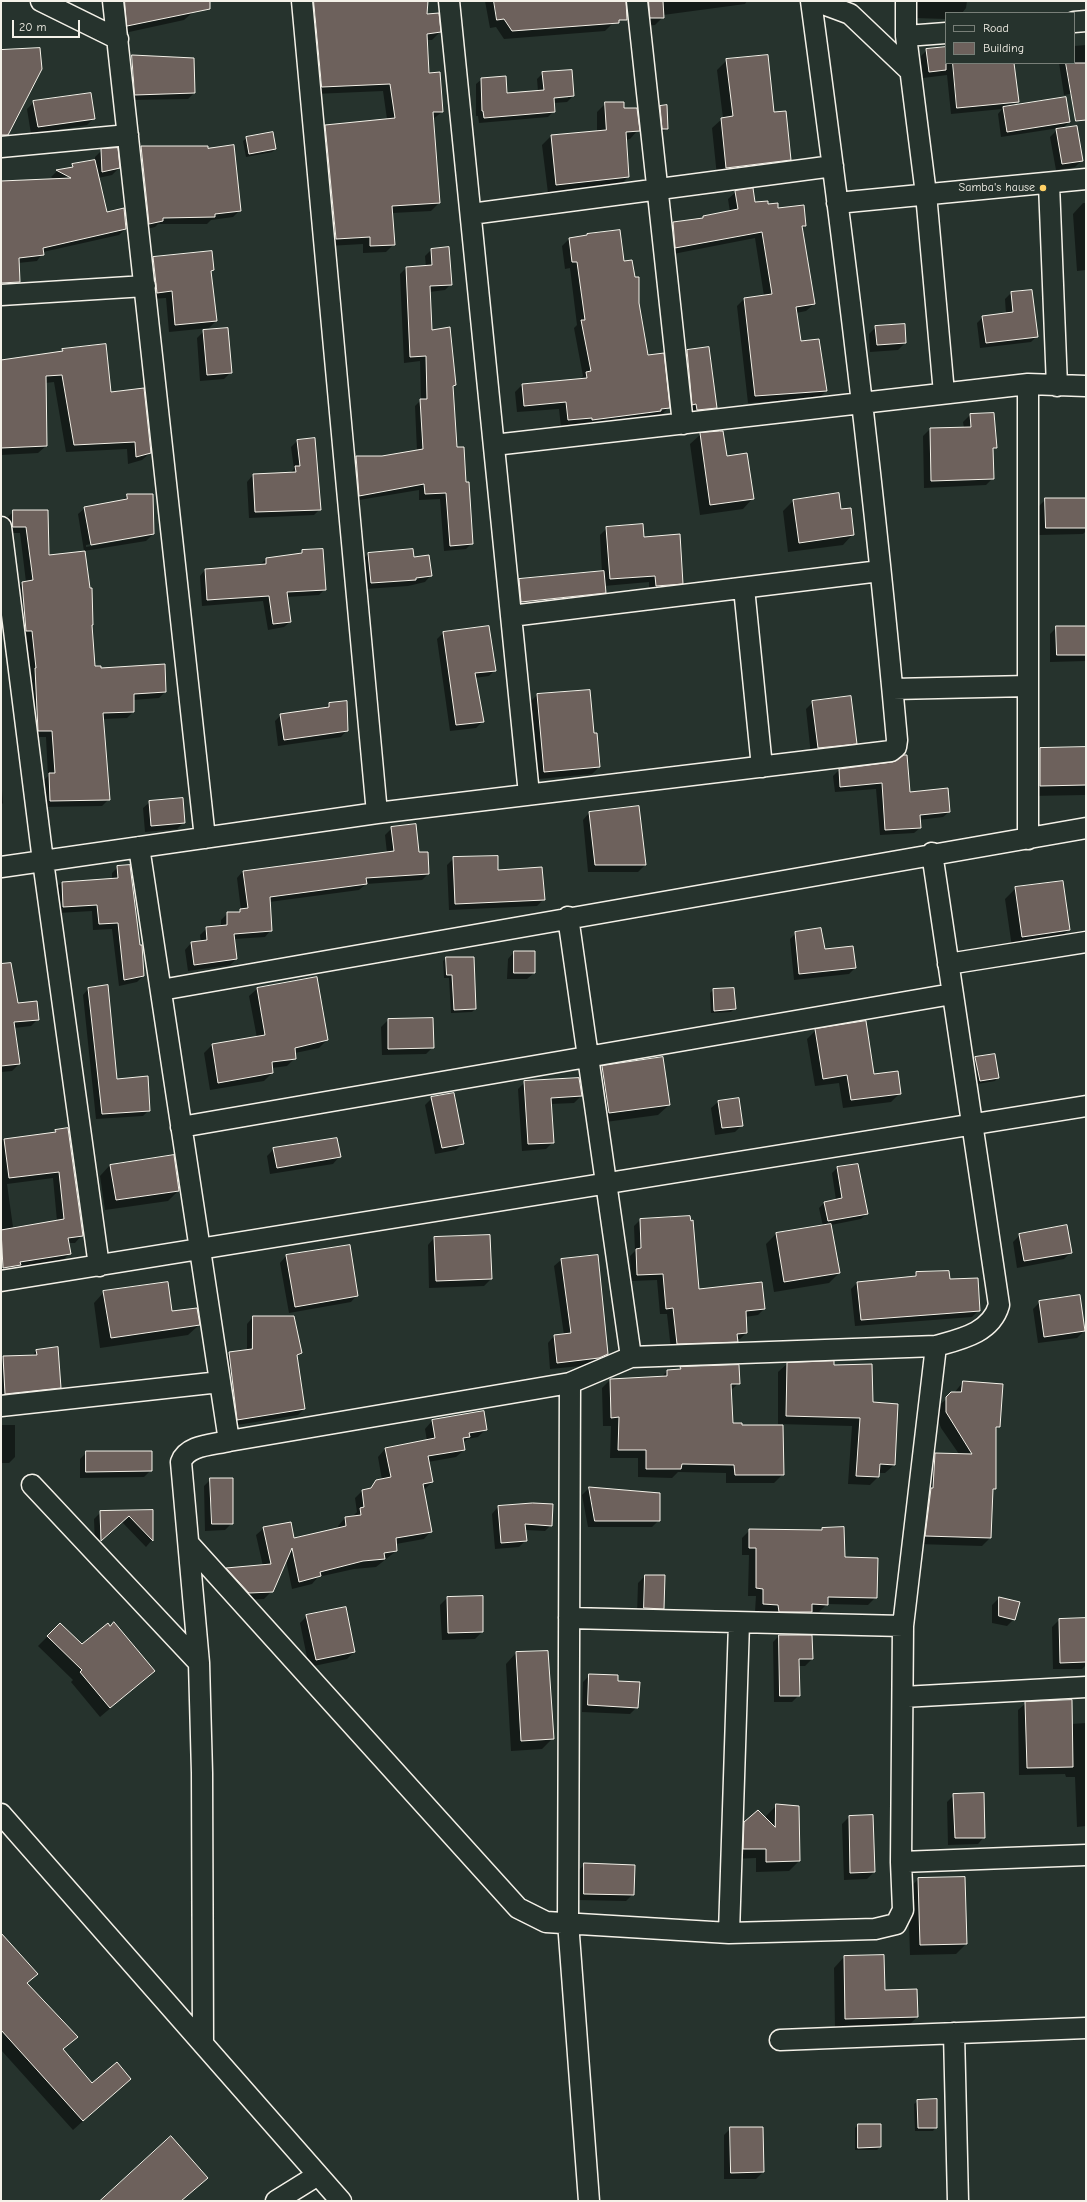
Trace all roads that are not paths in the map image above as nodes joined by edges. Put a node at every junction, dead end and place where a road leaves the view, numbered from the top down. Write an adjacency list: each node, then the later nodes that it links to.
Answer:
1 (41, 1): 13 (street)
2 (113, 1): 13 (street)
3 (302, 1): 41 (street)
4 (450, 1): 23 (street)
5 (637, 1): 20 (street)
6 (811, 1): 17 (street)
7 (815, 1): 14 (street)
8 (906, 1): 12 (street)
9 (1086, 21): 10 (street)
10 (1075, 22)
11 (945, 33): 12 (street)
12 (906, 36): 14 (street)
13 (118, 39): 15 (street)
14 (910, 71): 21 (street)
15 (128, 136): 16 (street); 24 (street)
16 (1, 147)
17 (833, 166): 20 (street); 22 (street)
18 (1086, 180): 19 (street)
19 (1049, 184): 21 (street); 27 (street)
20 (658, 190): 23 (street); 31 (street)
21 (926, 194): 22 (street); 29 (street)
22 (837, 203): 30 (street)
23 (471, 214): 32 (street)
24 (144, 286): 25 (street); 43 (street)
25 (1, 295)
26 (1028, 384): 27 (street); 29 (street); 37 (street)
27 (1057, 386): 28 (street)
28 (1086, 386)
29 (944, 393): 30 (street)
30 (863, 404): 31 (street); 34 (street)
31 (683, 424): 32 (street)
32 (494, 445): 36 (street)
33 (1, 527): 47 (street)
34 (880, 571): 35 (street); 38 (street)
35 (744, 588): 36 (street); 39 (street)
36 (511, 616): 40 (street)
37 (1028, 686): 38 (street); 44 (street)
38 (893, 689): 39 (street)
39 (762, 767): 40 (street)
40 (529, 794): 41 (street)
41 (377, 813): 43 (street)
42 (1086, 828): 44 (street)
43 (205, 838): 45 (street)
44 (1028, 839): 46 (street)
45 (139, 847): 47 (street); 52 (street)
46 (932, 853): 49 (street); 51 (street)
47 (43, 861): 48 (street); 60 (street)
48 (1, 867)
49 (568, 917): 52 (street); 54 (street)
50 (1086, 942): 51 (street)
51 (948, 964): 53 (street)
52 (161, 990): 57 (street)
53 (952, 994): 54 (street); 56 (street)
54 (588, 1056): 57 (street); 58 (street)
55 (1086, 1106): 56 (street)
56 (971, 1125): 58 (street); 62 (street)
57 (181, 1126): 59 (street)
58 (606, 1184): 59 (street); 63 (street)
59 (200, 1249): 60 (street); 64 (street)
60 (99, 1266): 61 (street)
61 (1, 1281)
62 (936, 1346): 63 (street); 72 (street)
63 (631, 1357): 65 (street)
64 (220, 1382): 66 (street); 67 (street)
65 (570, 1382): 67 (street); 70 (street)
66 (1, 1406)
67 (229, 1441): 69 (street)
68 (32, 1485): 73 (street)
69 (189, 1544): 73 (street); 79 (street)
70 (569, 1618): 71 (street); 79 (street)
71 (739, 1622): 72 (street); 80 (street)
72 (903, 1626): 75 (street)
73 (200, 1663): 84 (street)
74 (1086, 1687): 75 (street)
75 (903, 1696): 78 (street)
76 (1, 1814): 84 (street)
77 (1086, 1855): 78 (street)
78 (901, 1862): 80 (street)
79 (568, 1922): 80 (street); 88 (street)
80 (729, 1933)
81 (1086, 2028): 82 (street)
82 (954, 2033): 83 (street); 89 (street)
83 (780, 2040)
84 (203, 2044): 85 (street)
85 (318, 2175): 86 (street); 87 (street)
86 (276, 2201)
87 (340, 2201)
88 (589, 2201)
89 (958, 2201)

